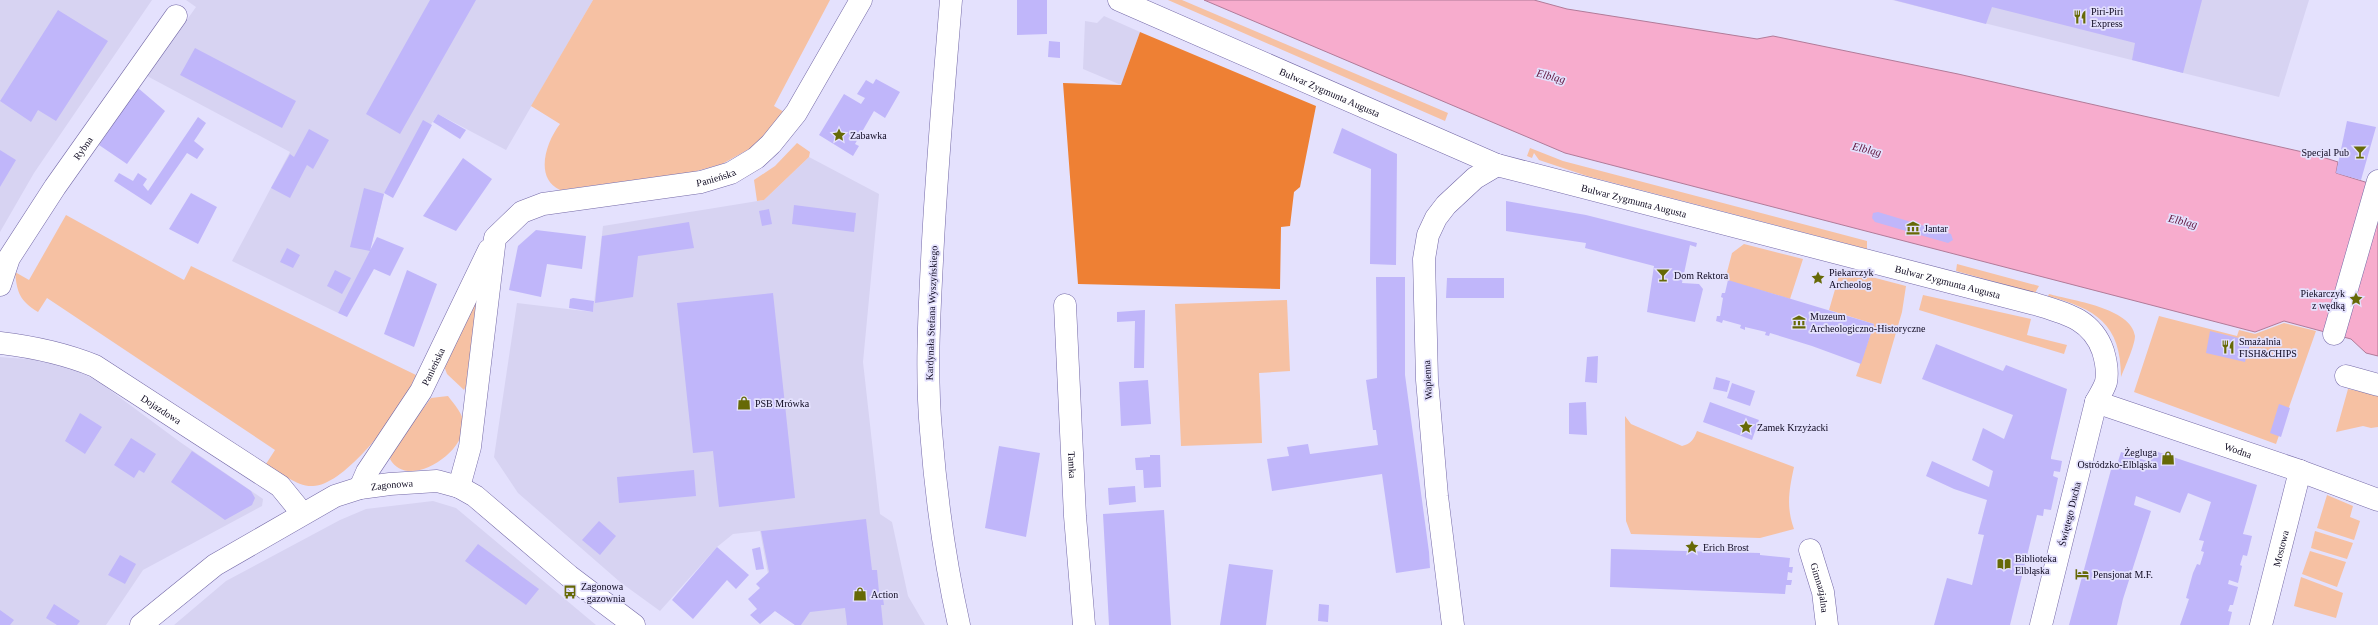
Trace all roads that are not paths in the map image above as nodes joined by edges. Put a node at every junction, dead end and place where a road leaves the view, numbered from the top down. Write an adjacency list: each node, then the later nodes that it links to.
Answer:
1 (861, 0): 7 (street, Panieńska)
2 (951, 0): 23 (street, Kardynała Stefana Wyszyńskiego)
3 (1119, 0): 5 (street, Bulwar Zygmunta Augusta)
4 (176, 16): 8 (street, Rybna)
5 (1497, 165): 14 (street, Bulwar Zygmunta Augusta); 25 (street, Wapienna)
6 (2377, 183): 10 (street)
7 (495, 238): 16 (street); 17 (street, Panieńska)
8 (0, 285)
9 (1065, 305): 24 (street, Tamka)
10 (2334, 334)
11 (0, 343): 19 (street, Dojazdowa)
12 (2346, 376): 13 (street)
13 (2378, 385)
14 (2096, 402): 15 (street, Wodna); 27 (street, Świętego Ducha)
15 (2300, 471): 18 (street, Wodna); 28 (street, Mostowa)
16 (459, 487): 17 (street, Zagonowa); 22 (street, Zagonowa)
17 (360, 488): 19 (street, Zagonowa)
18 (2378, 500)
19 (302, 513): 21 (street, Zagonowa)
20 (1810, 550): 26 (street, Gimnazjalna)
21 (141, 625)
22 (634, 625)
23 (959, 625)
24 (1084, 625)
25 (1453, 625)
26 (1827, 625)
27 (2041, 625)
28 (2260, 625)

